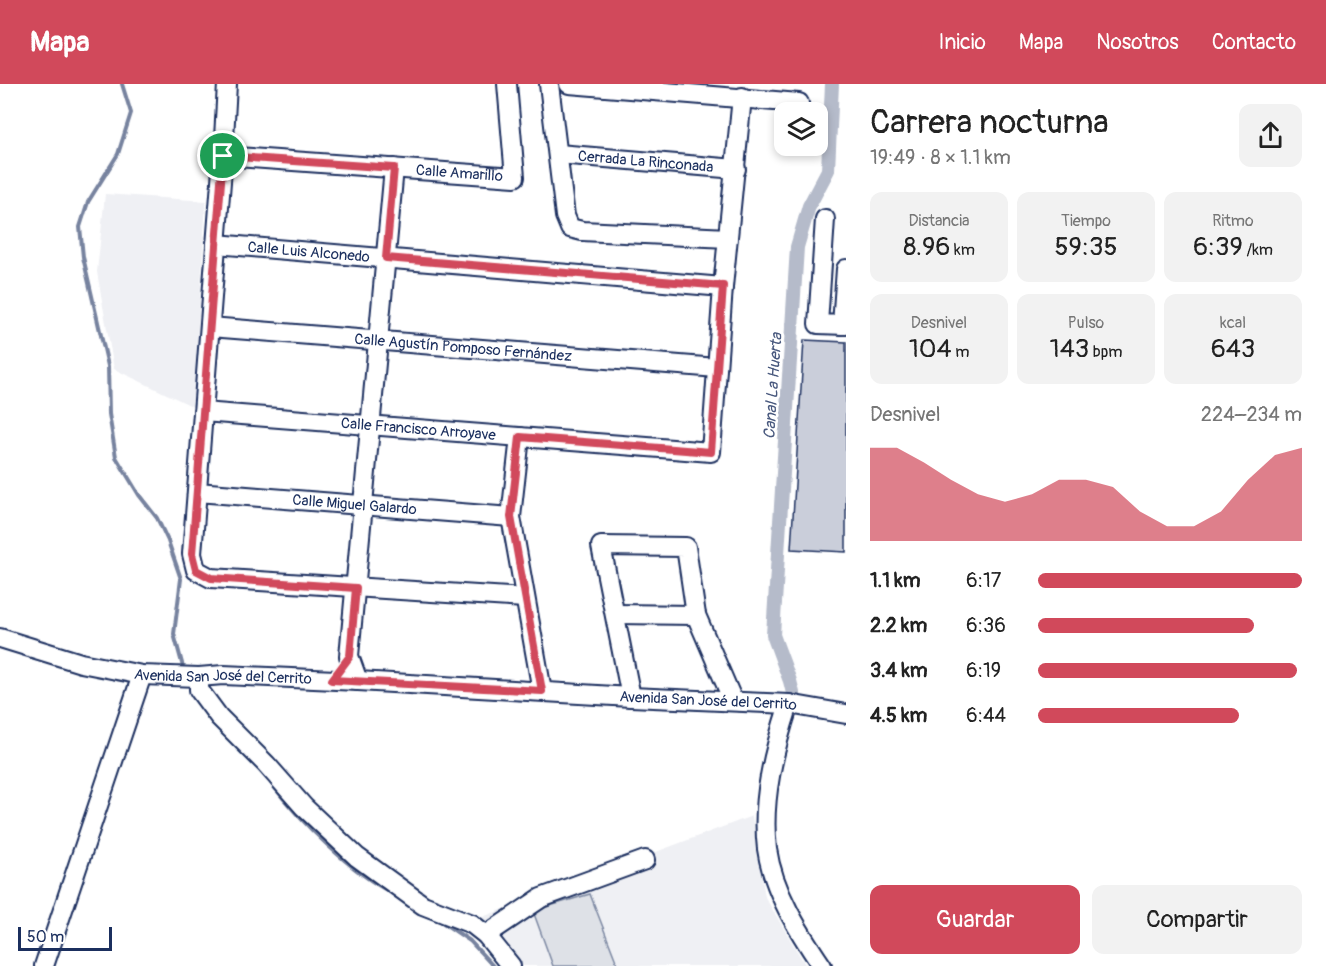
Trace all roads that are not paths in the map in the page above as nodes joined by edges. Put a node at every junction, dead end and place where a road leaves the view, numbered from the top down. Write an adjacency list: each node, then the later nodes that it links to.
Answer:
1 (227, 84): 8 (street)
2 (507, 84): 9 (street, Calle Amarillo)
3 (549, 84): 7 (street)
4 (569, 84): 5 (street)
5 (742, 97): 6 (street); 10 (street, Calle Francisco Arroyave)
6 (790, 102)
7 (558, 154): 10 (street, Cerrada La Rinconada); 12 (street)
8 (223, 156): 9 (street, Calle Amarillo); 13 (street)
9 (394, 168): 14 (street)
10 (736, 169): 12 (street, Calle Francisco Arroyave)
11 (825, 219): 17 (street)
12 (728, 238): 16 (street, Calle Francisco Arroyave)
13 (216, 244): 14 (street, Calle Luis Alconedo); 18 (street)
14 (386, 258): 16 (street, Calle Luis Alconedo); 19 (street)
15 (846, 269): 17 (street)
16 (723, 286): 20 (street, Calle Francisco Arroyave)
17 (844, 325)
18 (210, 327): 19 (street, Calle Agustín Pomposo Fernández); 21 (street)
19 (378, 340): 20 (street, Calle Agustín Pomposo Fernández); 22 (street)
20 (717, 368): 23 (street, Calle Francisco Arroyave)
21 (203, 412): 22 (street, Calle Francisco Arroyave); 24 (street)
22 (370, 425): 23 (street, Calle Francisco Arroyave); 25 (street)
23 (520, 437): 26 (street)
24 (197, 492): 25 (street, Calle Miguel Galardo); 27 (street)
25 (363, 505): 26 (street, Calle Miguel Galardo); 27 (street)
26 (511, 517): 28 (street)
27 (356, 588): 28 (street); 32 (street)
28 (525, 598): 37 (street)
29 (615, 614): 30 (street); 30 (street); 38 (street)
30 (696, 615): 39 (street)
31 (0, 638): 33 (street, Avenida San José del Cerrito)
32 (350, 656): 35 (street); 36 (street)
33 (141, 675): 34 (street, Avenida San José del Cerrito); 44 (street)
34 (199, 677): 35 (street, Avenida San José del Cerrito); 43 (street)
35 (332, 680): 36 (street, Avenida San José del Cerrito)
36 (358, 681): 37 (street, Avenida San José del Cerrito)
37 (542, 691): 38 (street, Avenida San José del Cerrito)
38 (631, 697): 39 (street, Avenida San José del Cerrito)
39 (733, 701): 40 (street, Avenida San José del Cerrito)
40 (789, 704): 41 (street, Avenida San José del Cerrito); 46 (street)
41 (846, 714)
42 (645, 860): 43 (street)
43 (486, 935): 45 (street)
44 (44, 966)
45 (511, 966)
46 (822, 966)

